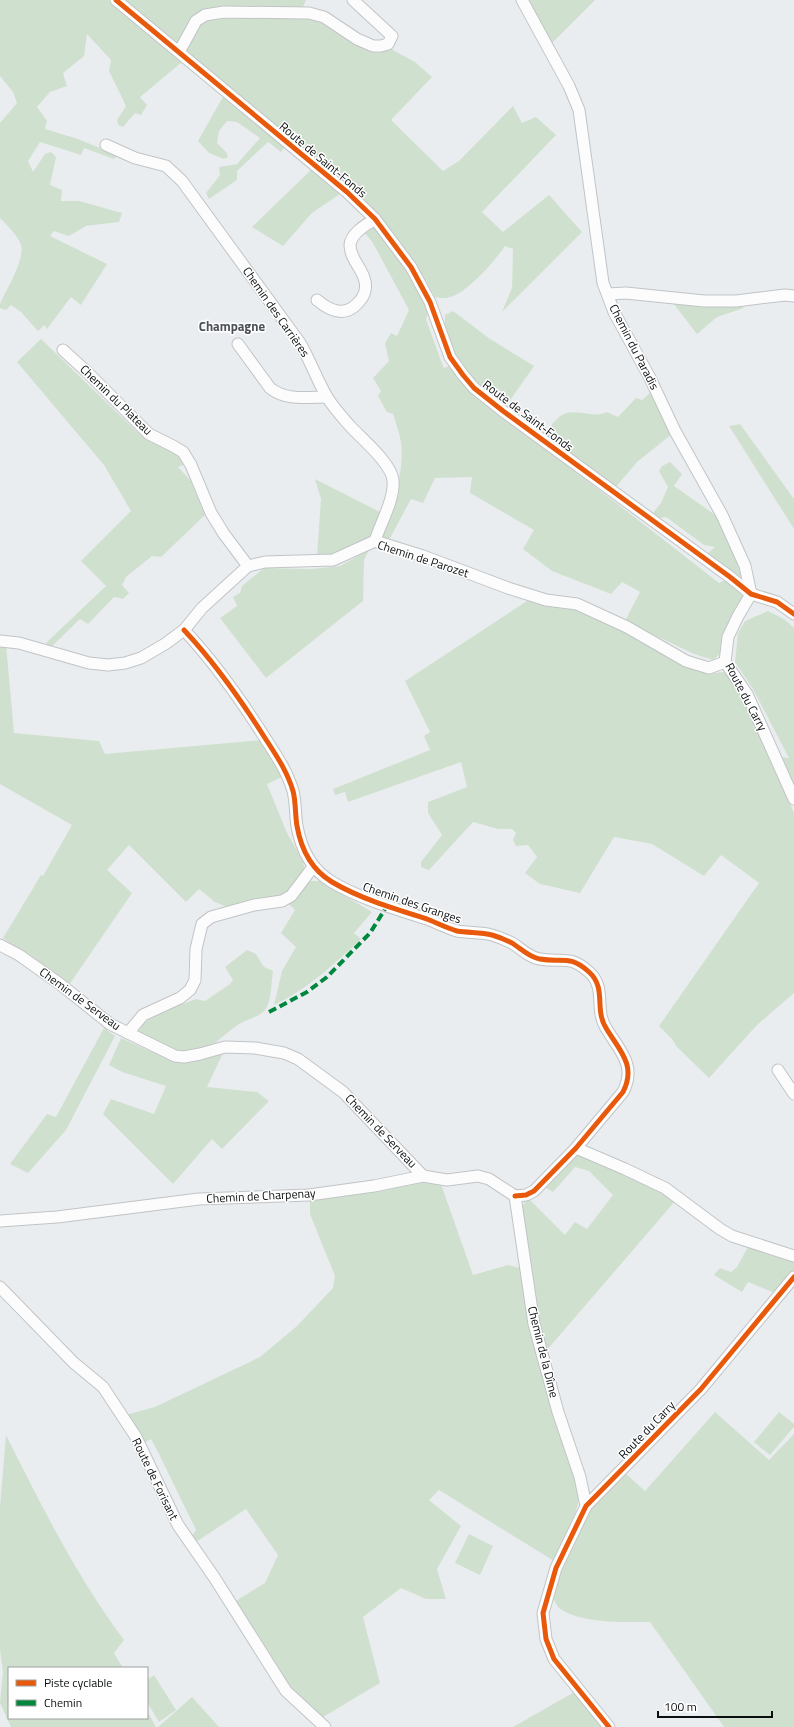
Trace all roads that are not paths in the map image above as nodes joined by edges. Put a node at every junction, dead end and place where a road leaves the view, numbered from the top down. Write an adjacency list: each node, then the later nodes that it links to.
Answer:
1 (116, 0): 4 (street, Route de Saint-Fonds)
2 (353, 0): 4 (street)
3 (522, 0): 7 (street, Chemin du Paradis)
4 (179, 52): 6 (street, Route de Saint-Fonds)
5 (106, 145): 12 (street, Chemin des Carrières)
6 (375, 219): 9 (street); 15 (street, Route de Saint-Fonds)
7 (608, 294): 8 (street); 15 (street, Chemin du Paradis)
8 (794, 296)
9 (317, 300)
10 (238, 344): 12 (street)
11 (62, 350): 14 (street, Chemin du Plateau)
12 (328, 397): 13 (street, Chemin des Carrières)
13 (375, 541): 14 (street, Chemin de Parozet); 19 (street, Chemin de Parozet)
14 (248, 566): 17 (street)
15 (751, 594): 16 (street, Route de Saint-Fonds); 19 (street, Route du Carry)
16 (794, 614)
17 (184, 630): 18 (street); 21 (street, Chemin des Granges)
18 (0, 641)
19 (725, 662): 20 (street, Route du Carry)
20 (794, 799)
21 (313, 867): 23 (street); 26 (street, Chemin des Granges)
22 (0, 945): 23 (street, Chemin de Serveau)
23 (128, 1033): 27 (street, Chemin de Serveau)
24 (778, 1070): 25 (street)
25 (794, 1094)
26 (576, 1148): 28 (street, Chemin des Granges); 30 (street)
27 (423, 1176): 28 (street, Chemin de Charpenay); 29 (street, Chemin de Charpenay)
28 (516, 1196): 33 (street, Chemin de la Dîme)
29 (0, 1221)
30 (794, 1256)
31 (794, 1277): 33 (street, Route du Carry)
32 (0, 1287): 34 (street, Route de Forisant)
33 (586, 1506): 35 (street, Route du Carry)
34 (325, 1727)
35 (609, 1727)

